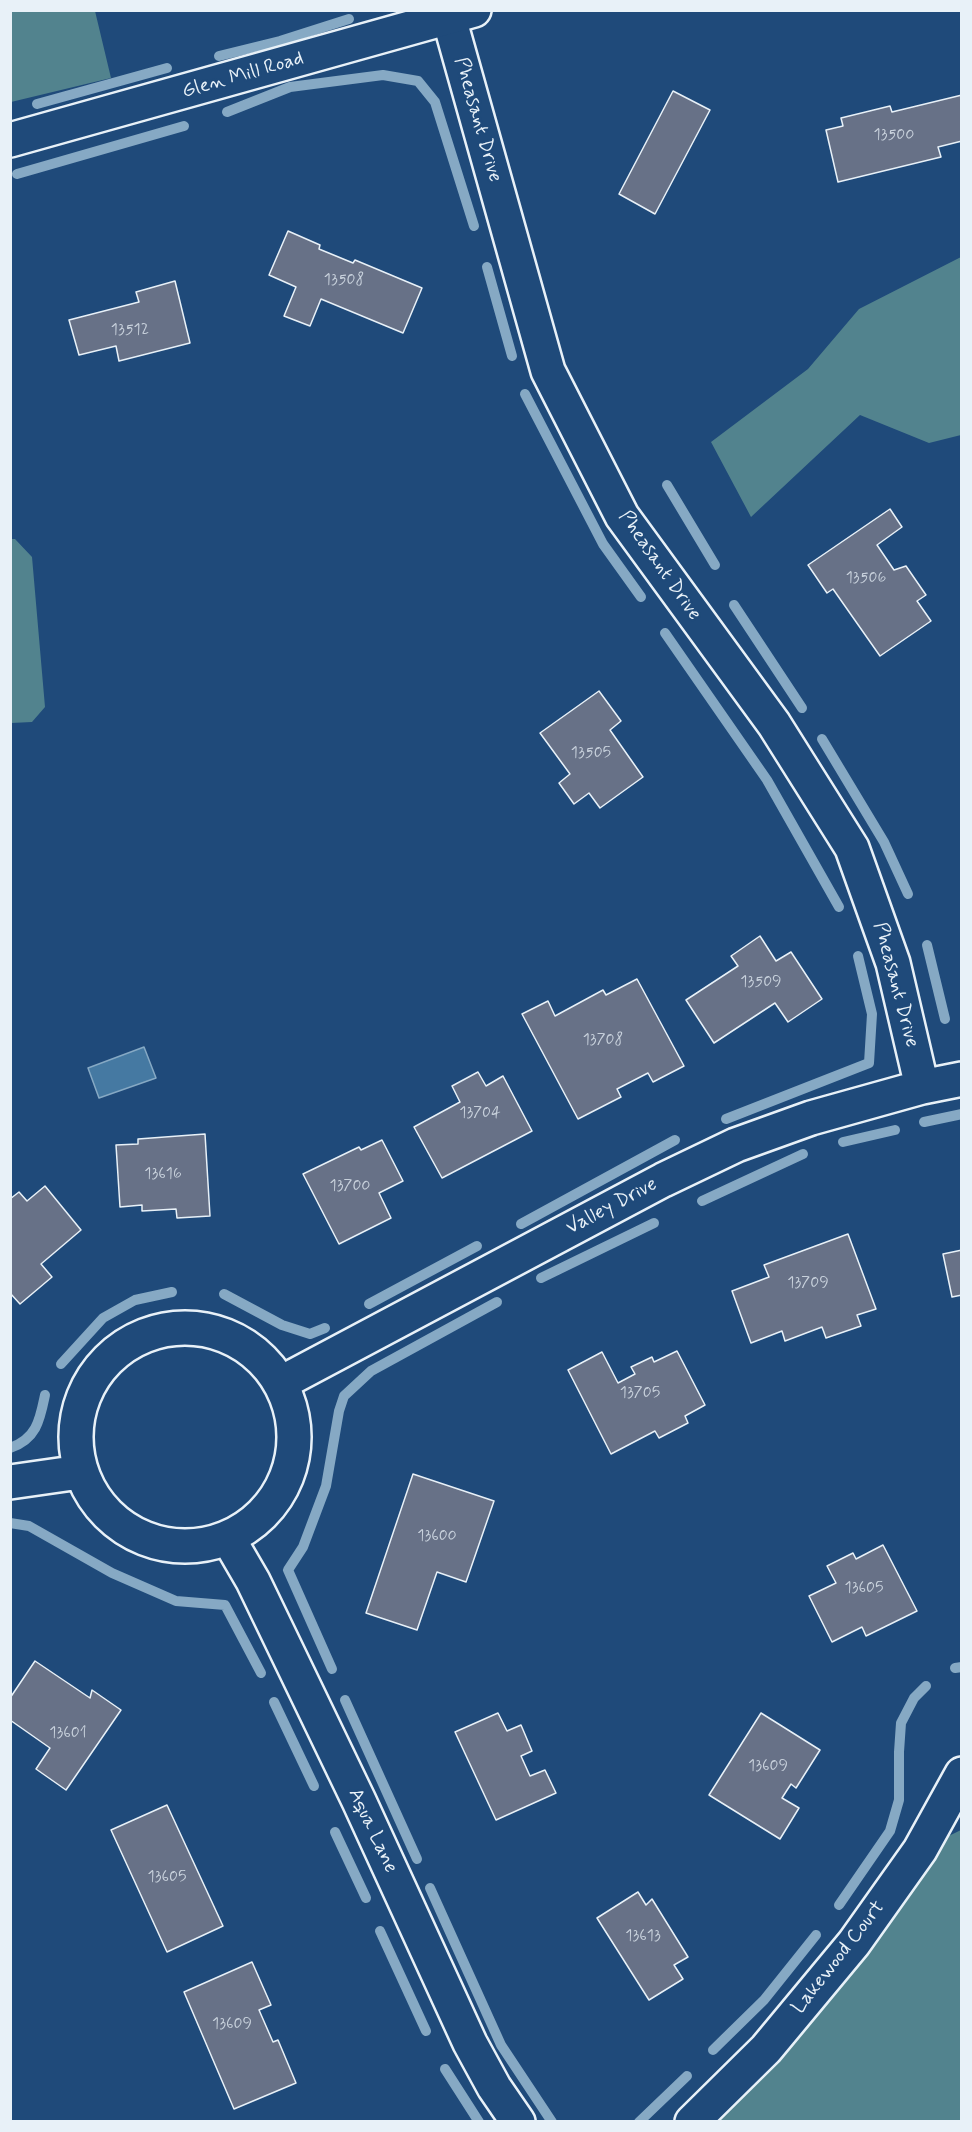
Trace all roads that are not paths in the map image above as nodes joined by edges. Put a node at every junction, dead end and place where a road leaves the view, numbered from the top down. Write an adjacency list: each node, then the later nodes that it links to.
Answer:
1 (461, 14): 2 (street, Glen Mill Road); 4 (street, Pheasant Drive)
2 (10, 140)
3 (962, 1079): 4 (street, Valley Drive)
4 (922, 1088): 5 (street, Valley Drive)
5 (281, 1383): 6 (street); 8 (street)
6 (80, 1472): 7 (street); 8 (street)
7 (10, 1482)
8 (228, 1538): 10 (street, Aqua Lane)
9 (962, 1774): 11 (street, Lakewood Court)
10 (518, 2121)
11 (692, 2121)

